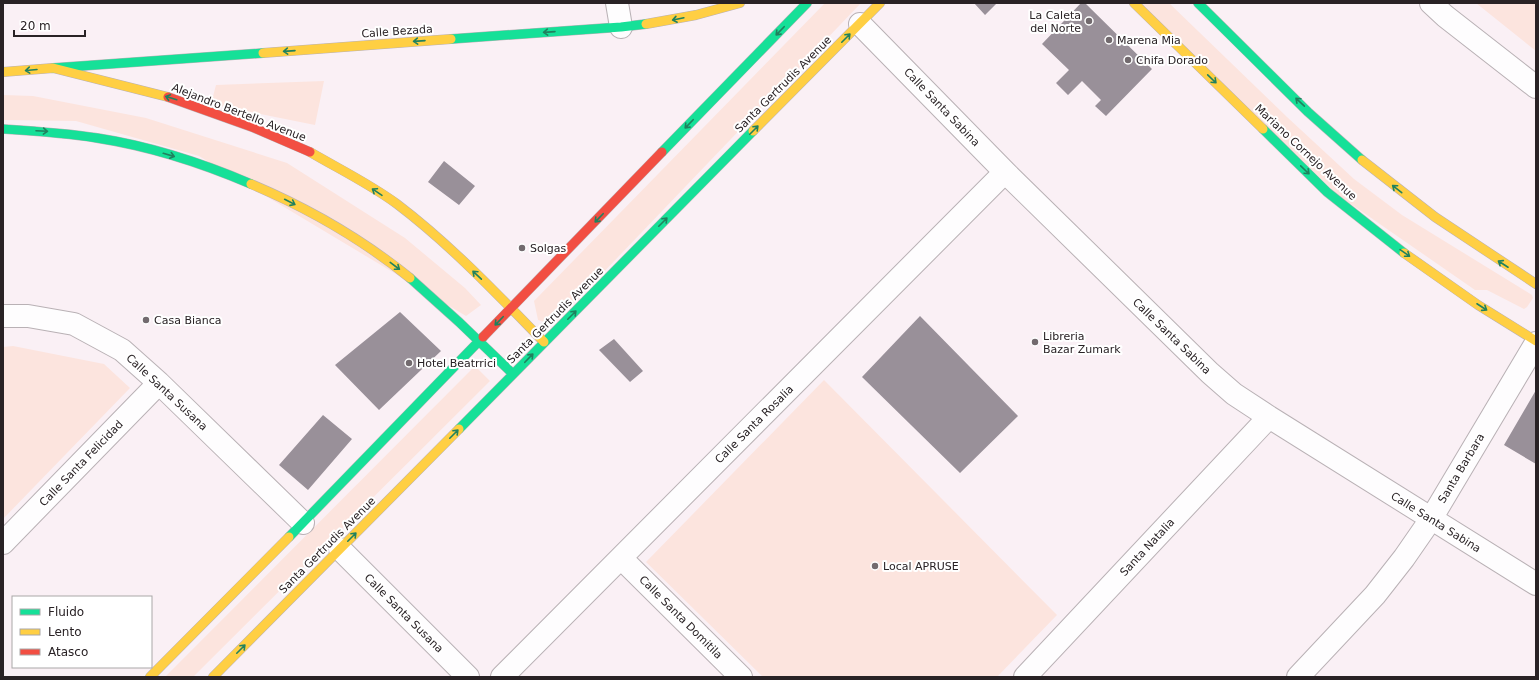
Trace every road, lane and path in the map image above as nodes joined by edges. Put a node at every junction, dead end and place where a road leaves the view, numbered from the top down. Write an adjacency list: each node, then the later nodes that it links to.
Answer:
1 (617, 3): 9 (street)
2 (740, 3): 9 (main road, Calle Bezada, one-way to 9)
3 (807, 3): 16 (main road, one-way to 16)
4 (880, 3): 8 (main road, Santa Gertrudis Avenue)
5 (1134, 3): 20 (main road, Mariano Cornejo Avenue, one-way to 20)
6 (1198, 3): 15 (main road, one-way to 6)
7 (1431, 3): 12 (street)
8 (860, 24): 14 (street, Calle Santa Sabina); 19 (main road, Santa Gertrudis Avenue, one-way to 8)
9 (621, 27): 10 (main road, Calle Bezada, one-way to 10)
10 (53, 68): 11 (main road, Alejandro Bertello Avenue, one-way to 11); 16 (main road, Alejandro Bertello Avenue, one-way to 10)
11 (3, 72)
12 (1536, 87)
13 (3, 129): 18 (main road, one-way to 18)
14 (1005, 172): 23 (street, Calle Santa Sabina); 28 (street, Calle Santa Rosalia)
15 (1536, 284)
16 (510, 309): 18 (main road, one-way to 18); 19 (main road, Alejandro Bertello Avenue)
17 (3, 316): 22 (street, Calle Santa Susana)
18 (480, 340): 21 (main road); 25 (main road)
19 (544, 342): 21 (main road, Santa Gertrudis Avenue, one-way to 19)
20 (1536, 342): 24 (street, Santa Barbara)
21 (513, 374): 27 (main road, Santa Gertrudis Avenue, one-way to 21)
22 (158, 383): 25 (street, Calle Santa Susana); 26 (street, Calle Santa Felicidad)
23 (1269, 418): 24 (street, Calle Santa Sabina); 35 (street, Santa Natalia)
24 (1431, 519): 29 (street, Calle Santa Sabina); 36 (street, Santa Barbara)
25 (303, 523): 30 (main road)
26 (3, 543)
27 (340, 549): 31 (main road, Santa Gertrudis Avenue, one-way to 27); 32 (street, Calle Santa Susana)
28 (621, 558): 33 (street, Calle Santa Rosalia); 34 (street, Calle Santa Domitila)
29 (1536, 584)
30 (150, 677)
31 (213, 677)
32 (468, 677)
33 (502, 677)
34 (741, 677)
35 (1026, 677)
36 (1298, 677)

